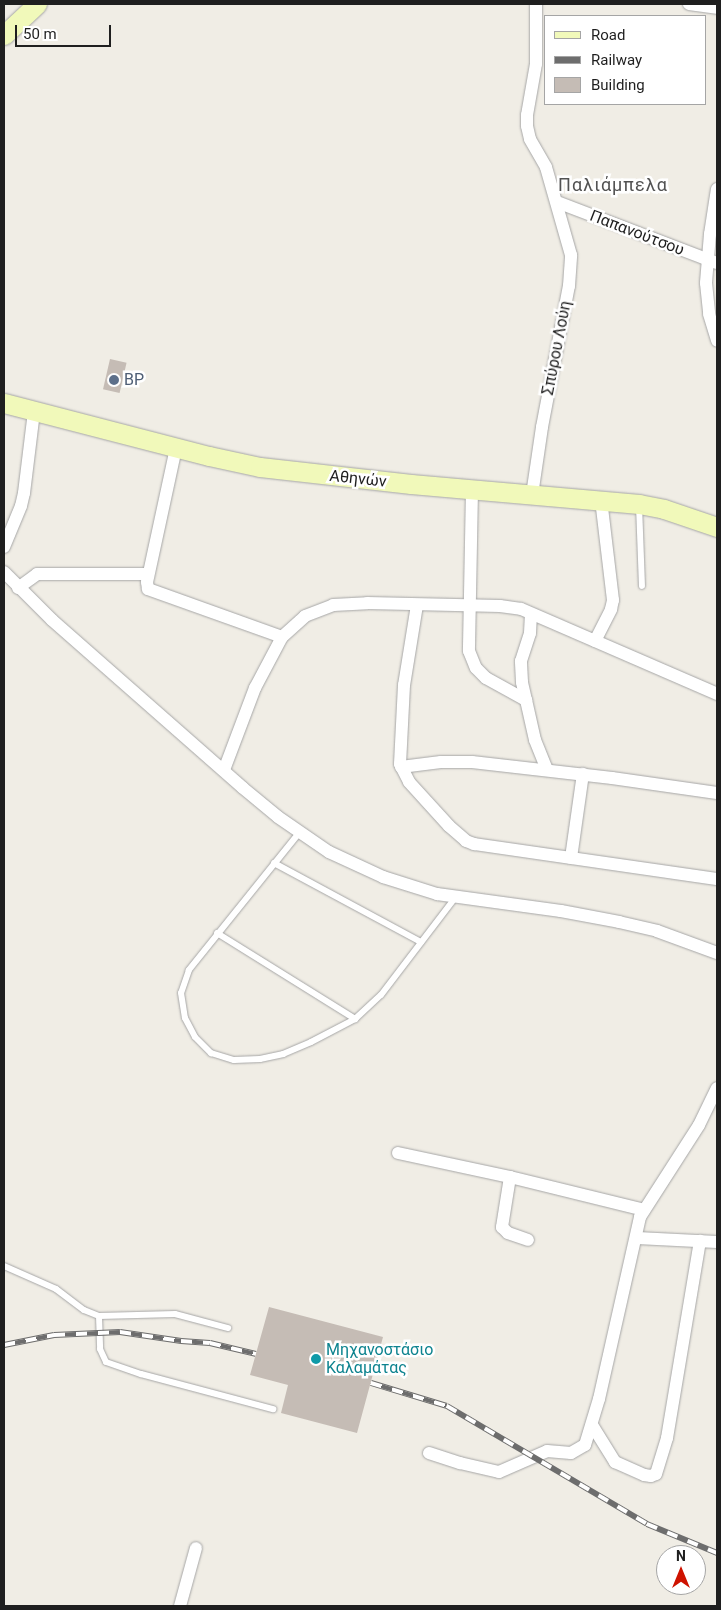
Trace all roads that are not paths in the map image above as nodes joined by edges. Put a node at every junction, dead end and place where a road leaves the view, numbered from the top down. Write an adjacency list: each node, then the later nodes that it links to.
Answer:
1 (37, 4): 5 (main road)
2 (536, 4): 7 (street, Σπύρου Λούη)
3 (692, 4): 4 (street)
4 (717, 8)
5 (4, 35)
6 (717, 189): 8 (street)
7 (557, 202): 8 (street, Παπανούτσου); 14 (street, Σπύρου Λούη)
8 (712, 261): 9 (street)
9 (717, 341)
10 (4, 403): 11 (main road, Αθηνών)
11 (34, 411): 12 (main road, Αθηνών); 18 (street)
12 (176, 448): 13 (main road, Αθηνών); 20 (street)
13 (472, 490): 14 (main road, Αθηνών); 24 (street)
14 (532, 495): 15 (main road, Αθηνών)
15 (601, 500): 16 (main road, Αθηνών); 27 (street)
16 (639, 504): 17 (main road, Αθηνών); 21 (lane)
17 (717, 526)
18 (4, 547)
19 (4, 572): 22 (street)
20 (148, 574): 22 (street); 26 (street)
21 (642, 586)
22 (18, 588): 31 (street)
23 (417, 605): 24 (street); 26 (street); 30 (street)
24 (470, 606): 25 (street); 29 (street)
25 (531, 614): 27 (street); 29 (street)
26 (282, 637): 31 (street)
27 (595, 641): 28 (street)
28 (717, 694)
29 (526, 700): 32 (street)
30 (401, 767): 32 (street); 36 (street)
31 (224, 770): 35 (street)
32 (547, 770): 33 (street)
33 (584, 774): 34 (street); 36 (street)
34 (717, 793)
35 (299, 833): 37 (lane); 39 (street)
36 (571, 858): 38 (street)
37 (274, 863): 40 (lane); 41 (lane)
38 (717, 879)
39 (456, 898): 41 (lane); 42 (street)
40 (217, 933): 43 (lane); 43 (lane)
41 (421, 942): 43 (lane)
42 (717, 953)
43 (355, 1018)
44 (717, 1088): 47 (street)
45 (398, 1153): 46 (street)
46 (510, 1177): 47 (street); 49 (street)
47 (644, 1210): 48 (street)
48 (637, 1238): 50 (street); 56 (street)
49 (528, 1240)
50 (700, 1241): 51 (street); 56 (street)
51 (717, 1242)
52 (4, 1266): 53 (lane)
53 (99, 1316): 54 (lane); 55 (lane)
54 (228, 1328)
55 (273, 1409)
56 (592, 1425): 57 (street)
57 (429, 1453)
58 (196, 1548): 59 (street)
59 (180, 1606)

